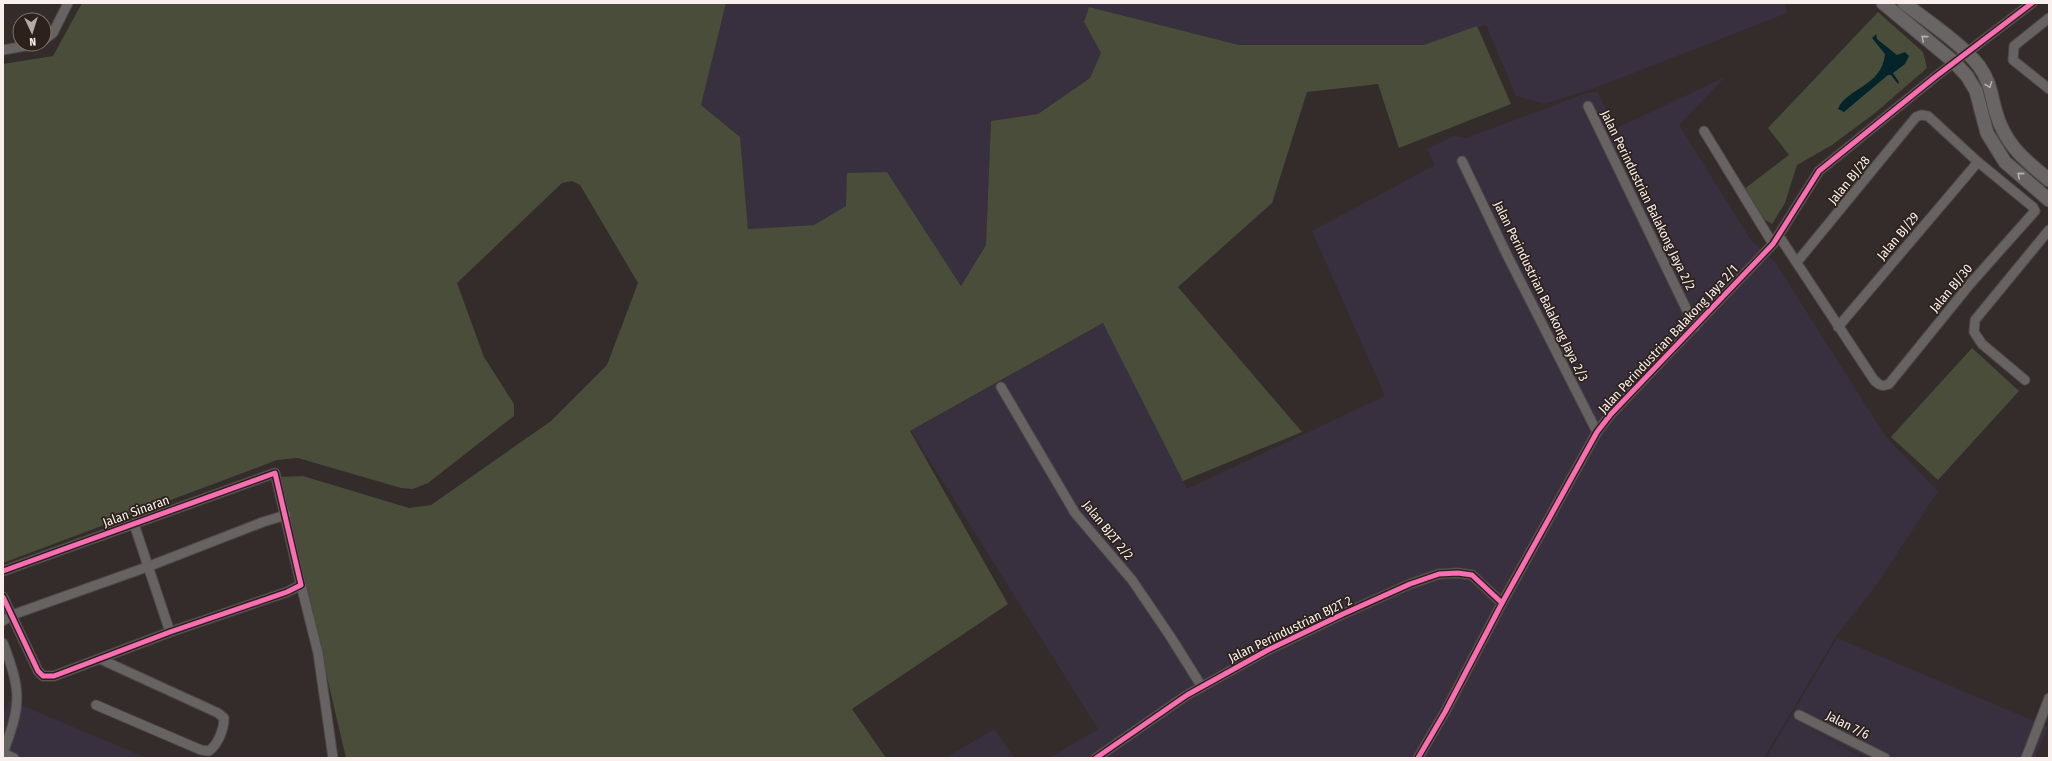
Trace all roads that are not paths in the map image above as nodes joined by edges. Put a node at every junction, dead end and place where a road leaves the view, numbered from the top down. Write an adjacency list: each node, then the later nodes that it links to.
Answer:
1 (68, 3): 6 (street)
2 (1883, 3): 8 (street, one-way to 2)
3 (1904, 3): 7 (street)
4 (2032, 3): 7 (street, Jalan Perindustrian Balakong Jaya 2/1)
5 (2049, 18): 9 (street)
6 (52, 34)
7 (1967, 54): 8 (street, Jalan Perindustrian Balakong Jaya 2/1); 14 (street, one-way to 14)
8 (1954, 62): 15 (street, one-way to 8); 17 (street, Jalan Perindustrian Balakong Jaya 2/1)
9 (2049, 89)
10 (1588, 106): 20 (street, Jalan Perindustrian Balakong Jaya 2/2)
11 (1704, 131): 18 (street)
12 (1462, 161): 24 (street, Jalan Perindustrian Balakong Jaya 2/3)
13 (1978, 162): 19 (street, Jalan BJ/28); 21 (street, Jalan BJ/29); 21 (street, Jalan BJ/30)
14 (2049, 180)
15 (2049, 200)
16 (2049, 230): 22 (street)
17 (1779, 236): 18 (street, Jalan Perindustrian Balakong Jaya 2/1); 19 (street)
18 (1773, 244): 20 (street, Jalan Perindustrian Balakong Jaya 2/1)
19 (1797, 262): 21 (street)
20 (1695, 327): 24 (street, Jalan Perindustrian Balakong Jaya 2/1)
21 (1838, 327)
22 (2025, 380)
23 (1001, 387): 37 (street, Jalan BJ2T 2/2)
24 (1597, 432): 31 (street, Jalan Perindustrian Balakong Jaya 2/1)
25 (286, 516): 26 (street, Jalan Sinaran); 27 (street); 29 (street)
26 (134, 524): 27 (street); 28 (street, Jalan Sinaran)
27 (147, 567): 32 (street); 34 (street)
28 (4, 570)
29 (301, 585): 34 (street); 43 (street)
30 (3, 597): 32 (street)
31 (1502, 603): 37 (street, Jalan Perindustrian BJ2T 2); 45 (street, Jalan Perindustrian Balakong Jaya 2/1)
32 (12, 615): 33 (street); 36 (street)
33 (3, 621)
34 (170, 632): 36 (street)
35 (3, 643): 41 (street)
36 (100, 659): 39 (street)
37 (1202, 686): 44 (street, Jalan Perindustrian BJ2T 2)
38 (2049, 698): 47 (street)
39 (96, 705)
40 (1799, 714): 46 (street, Jalan 7/6)
41 (3, 754): 42 (street)
42 (14, 758)
43 (333, 758)
44 (1096, 758)
45 (1418, 758)
46 (1884, 758)
47 (2026, 758)

